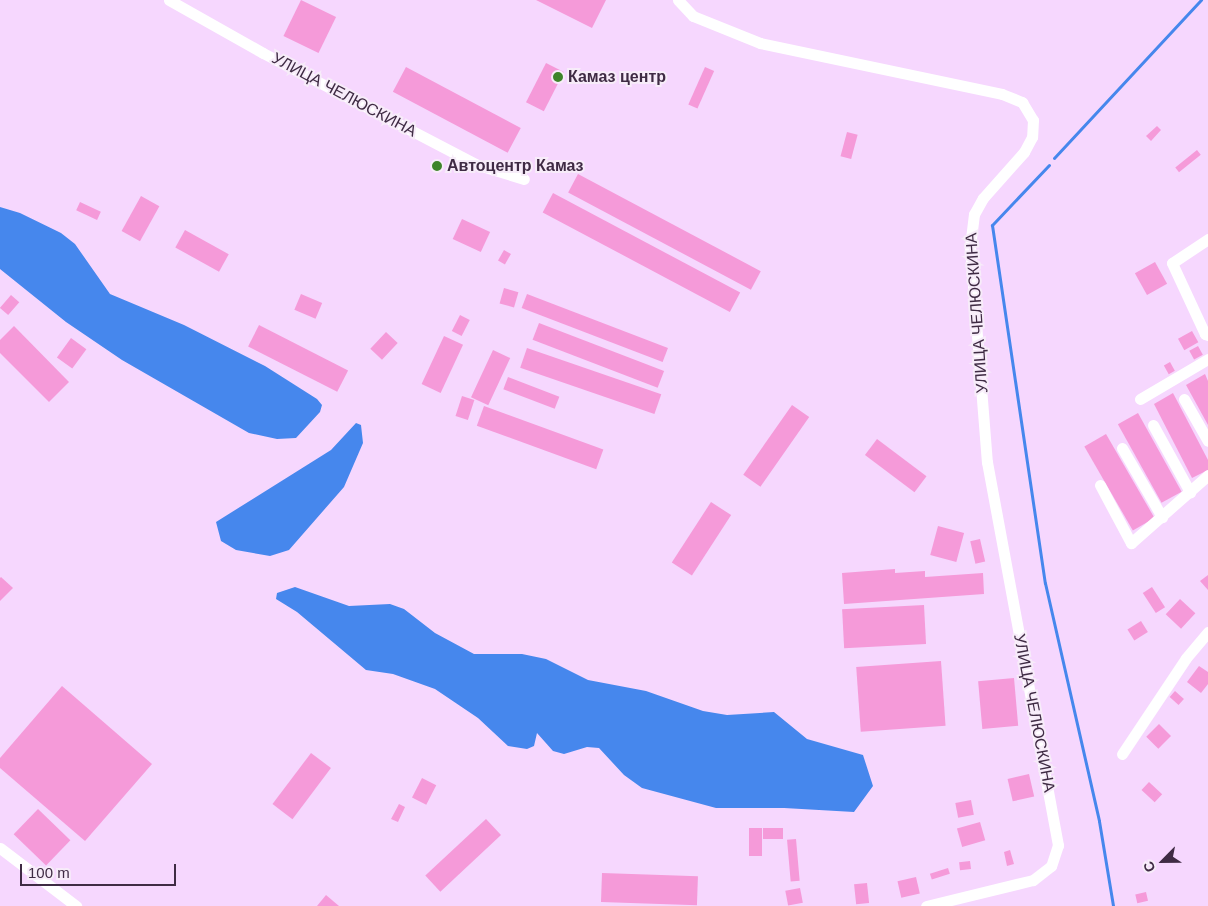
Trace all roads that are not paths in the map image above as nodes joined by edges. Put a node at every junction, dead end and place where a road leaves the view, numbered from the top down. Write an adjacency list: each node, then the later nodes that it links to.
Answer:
1 (169, 0): 3 (street, УЛИЦА ЧЕЛЮСКИНА)
2 (678, 0): 20 (street, УЛИЦА ЧЕЛЮСКИНА)
3 (524, 179)
4 (1205, 241): 5 (street)
5 (1208, 335)
6 (1208, 359): 7 (street)
7 (1140, 399)
8 (1184, 399): 10 (street)
9 (1152, 425): 14 (street)
10 (1208, 441)
11 (1122, 448): 15 (street)
12 (1208, 475): 14 (street)
13 (1100, 485): 15 (street)
14 (1190, 492): 15 (street)
15 (1162, 517)
16 (1208, 632): 17 (street)
17 (1122, 754)
18 (0, 848): 19 (street)
19 (76, 906)
20 (926, 906)

